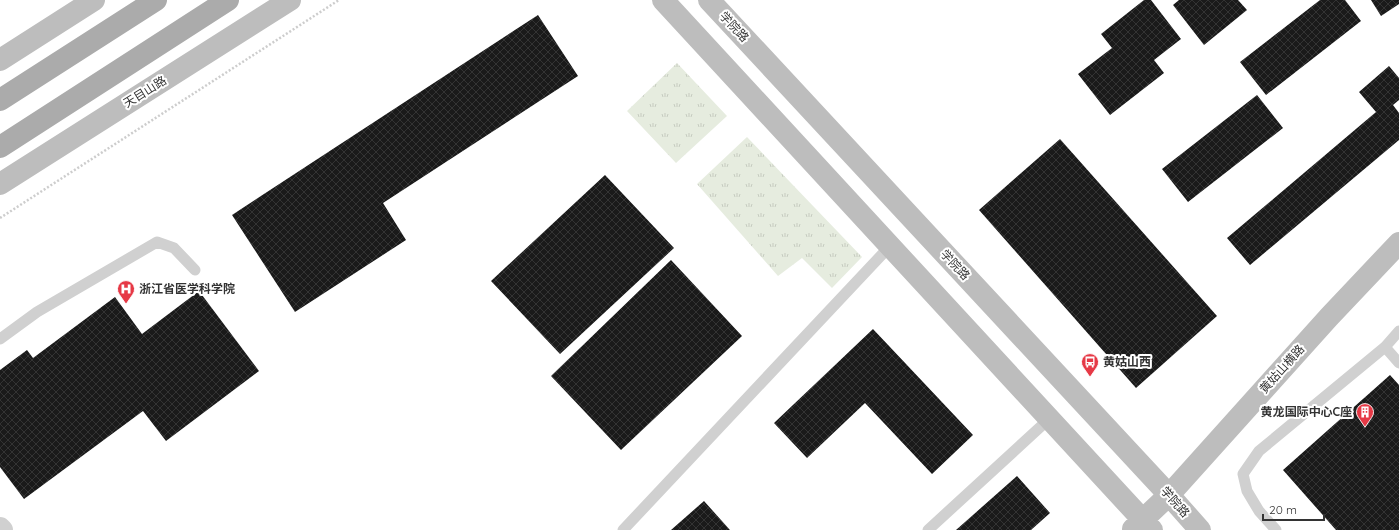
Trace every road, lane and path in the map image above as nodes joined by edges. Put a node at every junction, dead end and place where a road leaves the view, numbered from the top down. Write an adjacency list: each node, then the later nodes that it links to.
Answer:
1 (94, 0): 8 (main road)
2 (156, 0): 9 (main road)
3 (228, 0): 10 (main road)
4 (290, 0): 11 (main road, 天目山路)
5 (339, 0): 12 (path)
6 (663, 0): 14 (main road)
7 (709, 0): 21 (main road, 学院路)
8 (0, 60)
9 (0, 100)
10 (0, 147)
11 (0, 184)
12 (0, 218)
13 (1399, 243): 21 (main road, 黄姑山横路)
14 (890, 246): 20 (main road); 25 (lane)
15 (195, 270): 17 (lane)
16 (1399, 331): 18 (lane)
17 (0, 340)
18 (1385, 347): 19 (lane); 28 (lane)
19 (1399, 363)
20 (1049, 419): 22 (main road); 26 (lane)
21 (1169, 495): 22 (main road, 黄姑山横路); 27 (main road, 学院路)
22 (1142, 527)
23 (0, 528): 24 (street)
24 (2, 530)
25 (623, 530)
26 (928, 530)
27 (1200, 530)
28 (1276, 530)

